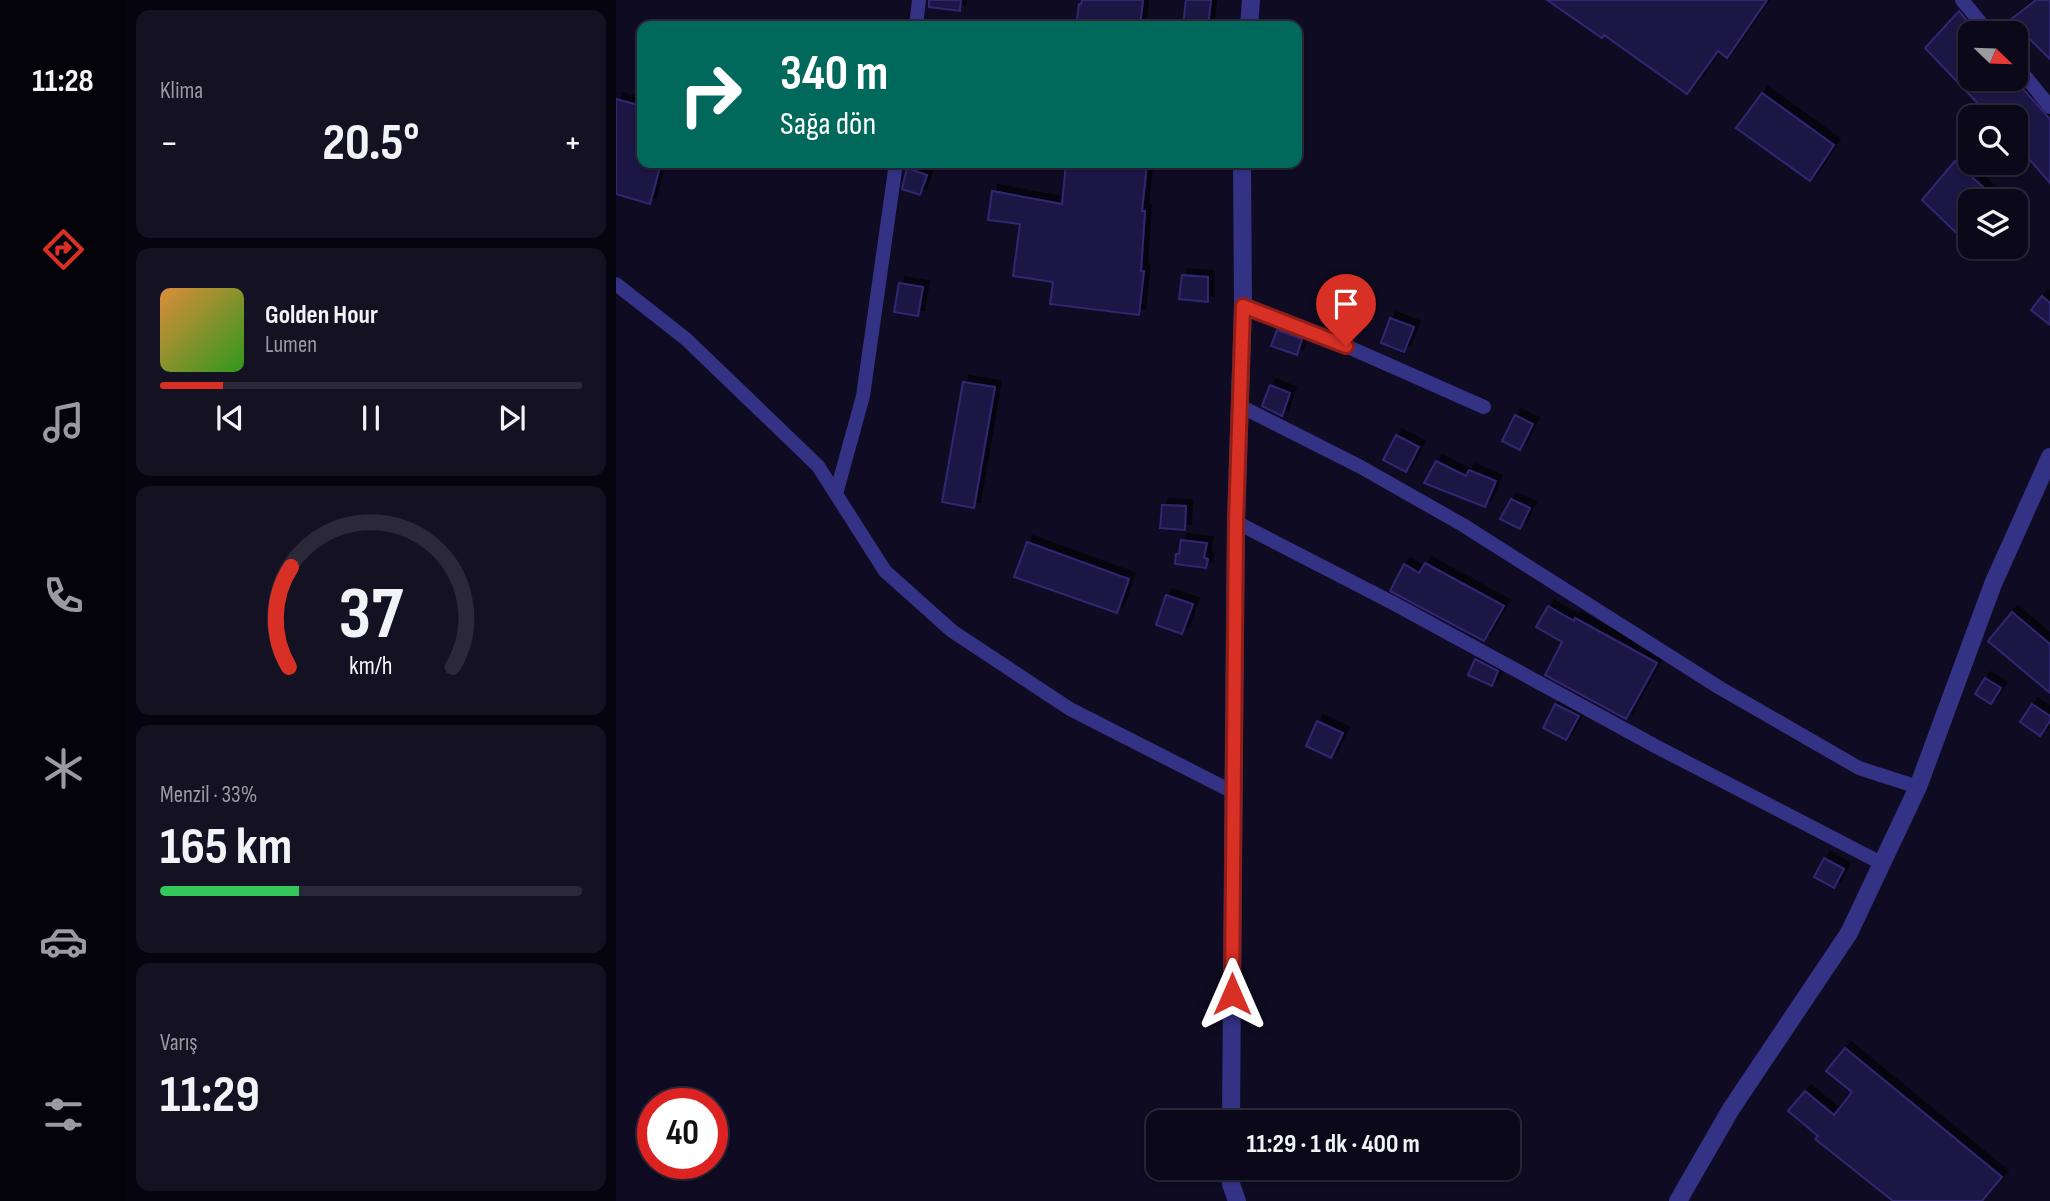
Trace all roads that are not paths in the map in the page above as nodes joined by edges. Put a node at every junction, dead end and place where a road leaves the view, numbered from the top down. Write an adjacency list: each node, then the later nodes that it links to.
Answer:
1 (919, 0): 4 (street)
2 (1251, 0): 5 (street)
3 (1962, 0): 6 (street)
4 (917, 21)
5 (1249, 21)
6 (1979, 21)
7 (2028, 80): 8 (street)
8 (2050, 107)
9 (895, 168): 16 (street)
10 (1242, 168): 12 (street)
11 (616, 284): 16 (street)
12 (1243, 306): 13 (street); 14 (street)
13 (1240, 405): 17 (street); 18 (street)
14 (1483, 407)
15 (2050, 457): 18 (street)
16 (836, 494): 19 (street)
17 (1236, 522): 19 (street); 20 (street)
18 (1917, 787): 20 (street)
19 (1233, 792): 21 (street)
20 (1882, 864): 24 (street)
21 (1231, 1110)
22 (1231, 1180): 23 (street)
23 (1237, 1201)
24 (1678, 1201)

